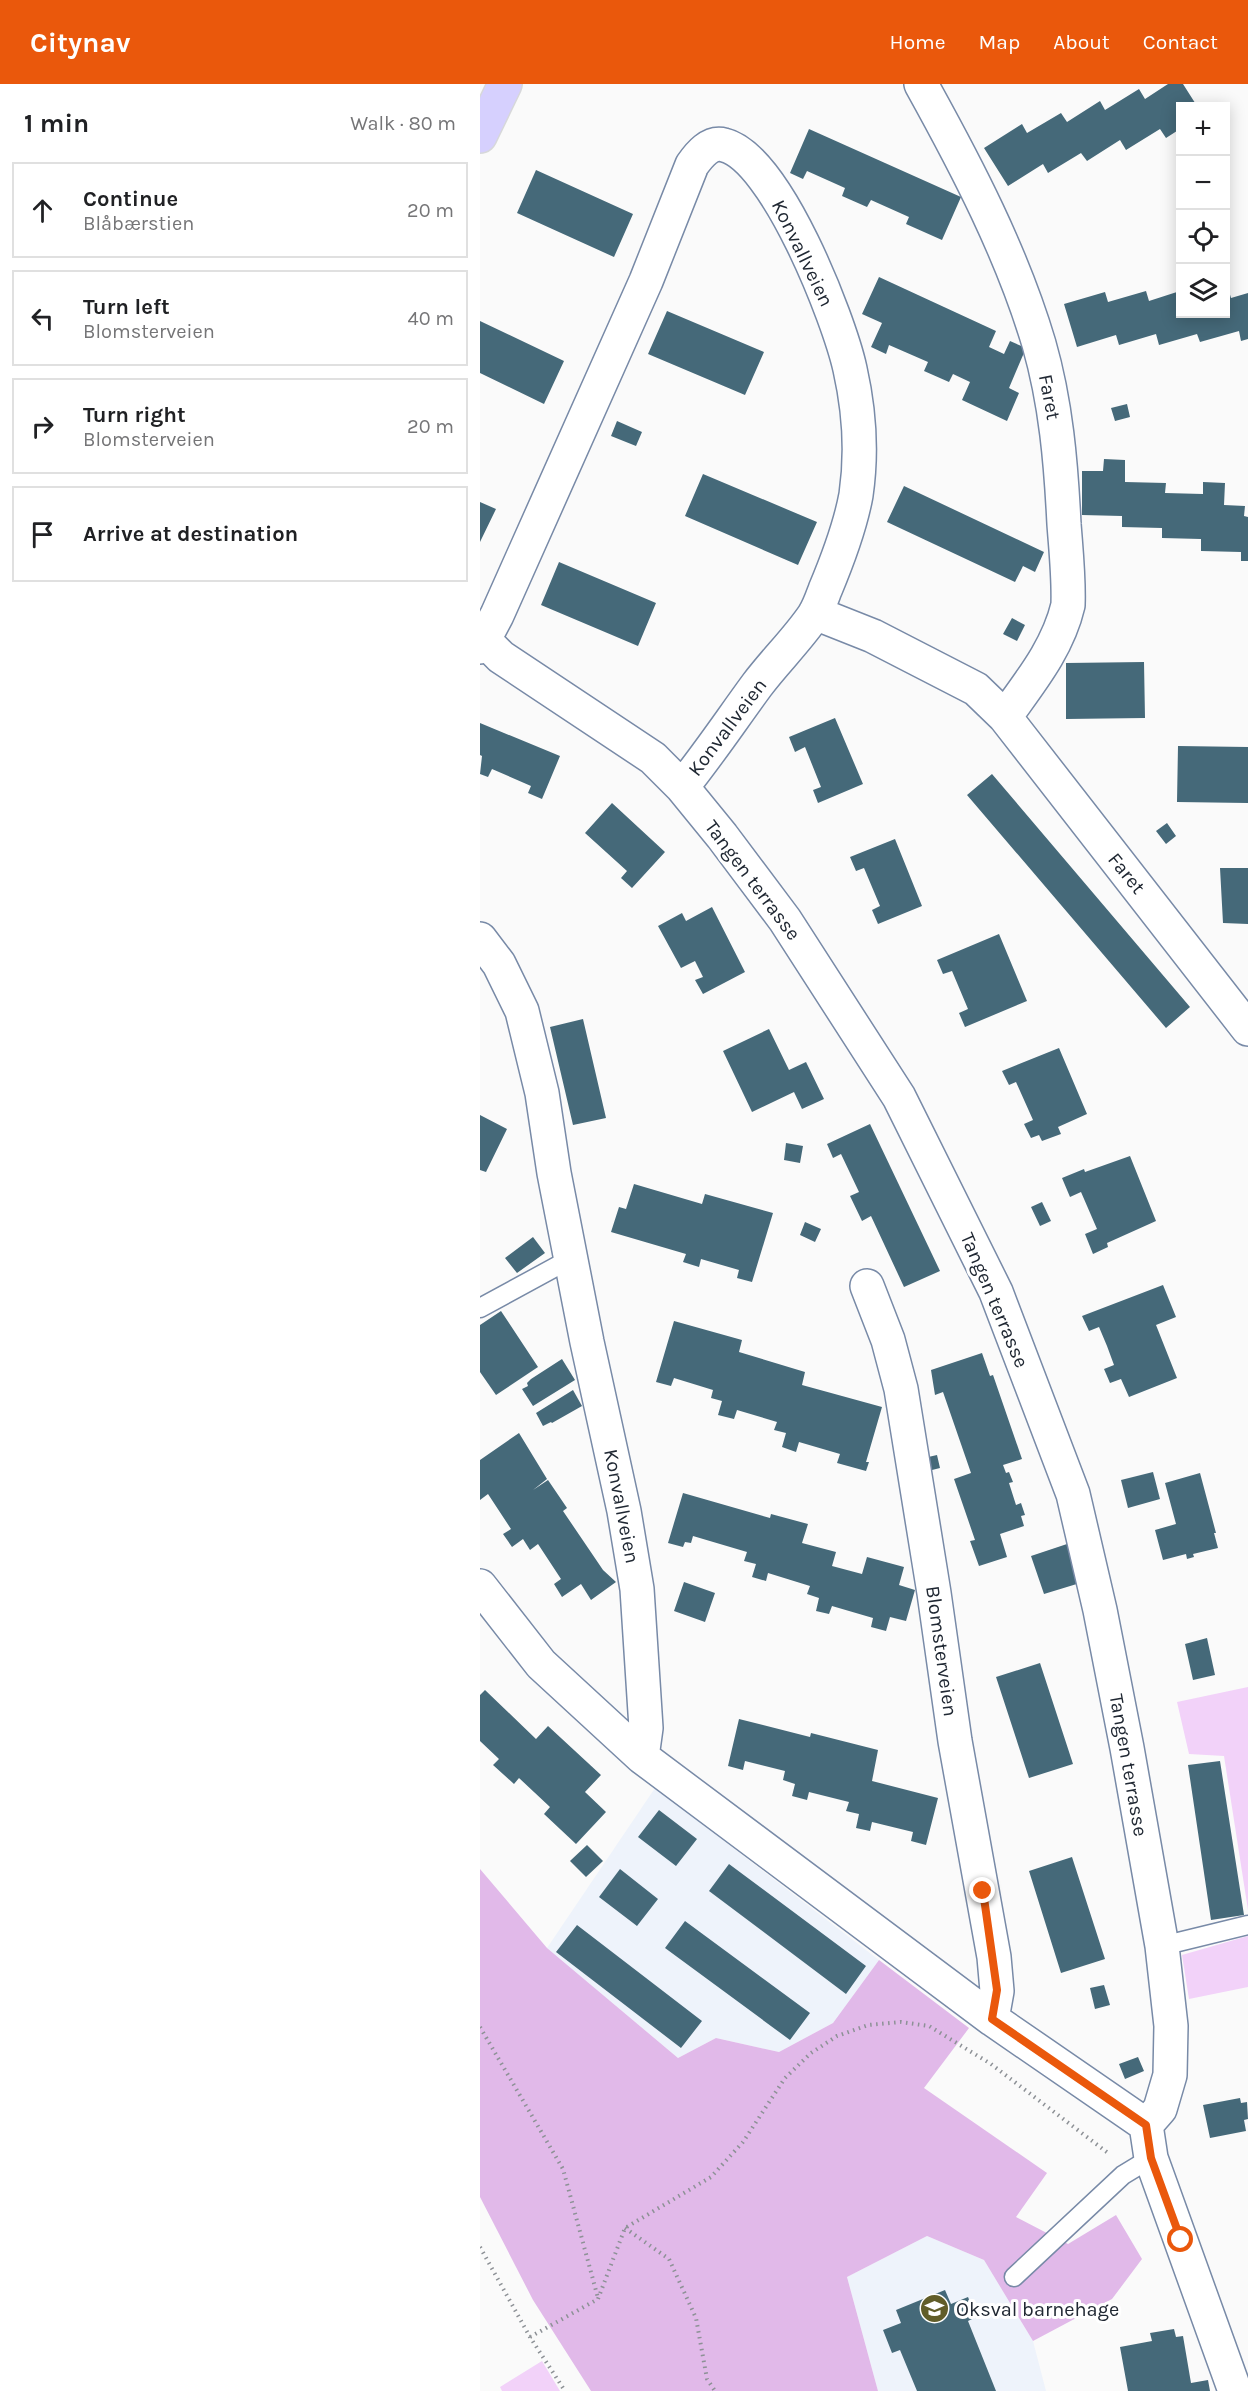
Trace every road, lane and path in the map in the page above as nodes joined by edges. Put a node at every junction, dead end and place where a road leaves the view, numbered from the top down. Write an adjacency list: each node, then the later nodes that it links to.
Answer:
1 (505, 84): 3 (main road)
2 (921, 84): 6 (street, Faret)
3 (480, 136)
4 (815, 613): 5 (street, Konvallveien); 6 (street, Faret); 7 (street, Konvallveien)
5 (481, 641): 7 (street, Tangen terrasse)
6 (1005, 717): 9 (street, Faret)
7 (681, 787): 16 (street, Tangen terrasse)
8 (480, 939): 10 (street, Konvallveien)
9 (1248, 1029)
10 (572, 1258): 12 (lane); 14 (street, Konvallveien)
11 (867, 1286): 17 (street, Blomsterveien)
12 (480, 1308)
13 (480, 1586): 14 (street)
14 (642, 1757): 17 (street)
15 (1248, 1925): 16 (lane)
16 (1162, 1946): 19 (street, Tangen terrasse)
17 (992, 2019): 19 (street)
18 (480, 2027): 24 (path)
19 (1146, 2125): 20 (street)
20 (1144, 2162): 21 (path); 23 (lane); 28 (street)
21 (625, 2228): 24 (path); 27 (path)
22 (480, 2247): 25 (path)
23 (1014, 2277)
24 (598, 2299): 25 (path)
25 (530, 2337): 26 (path)
26 (565, 2391)
27 (715, 2391)
28 (1235, 2391)

